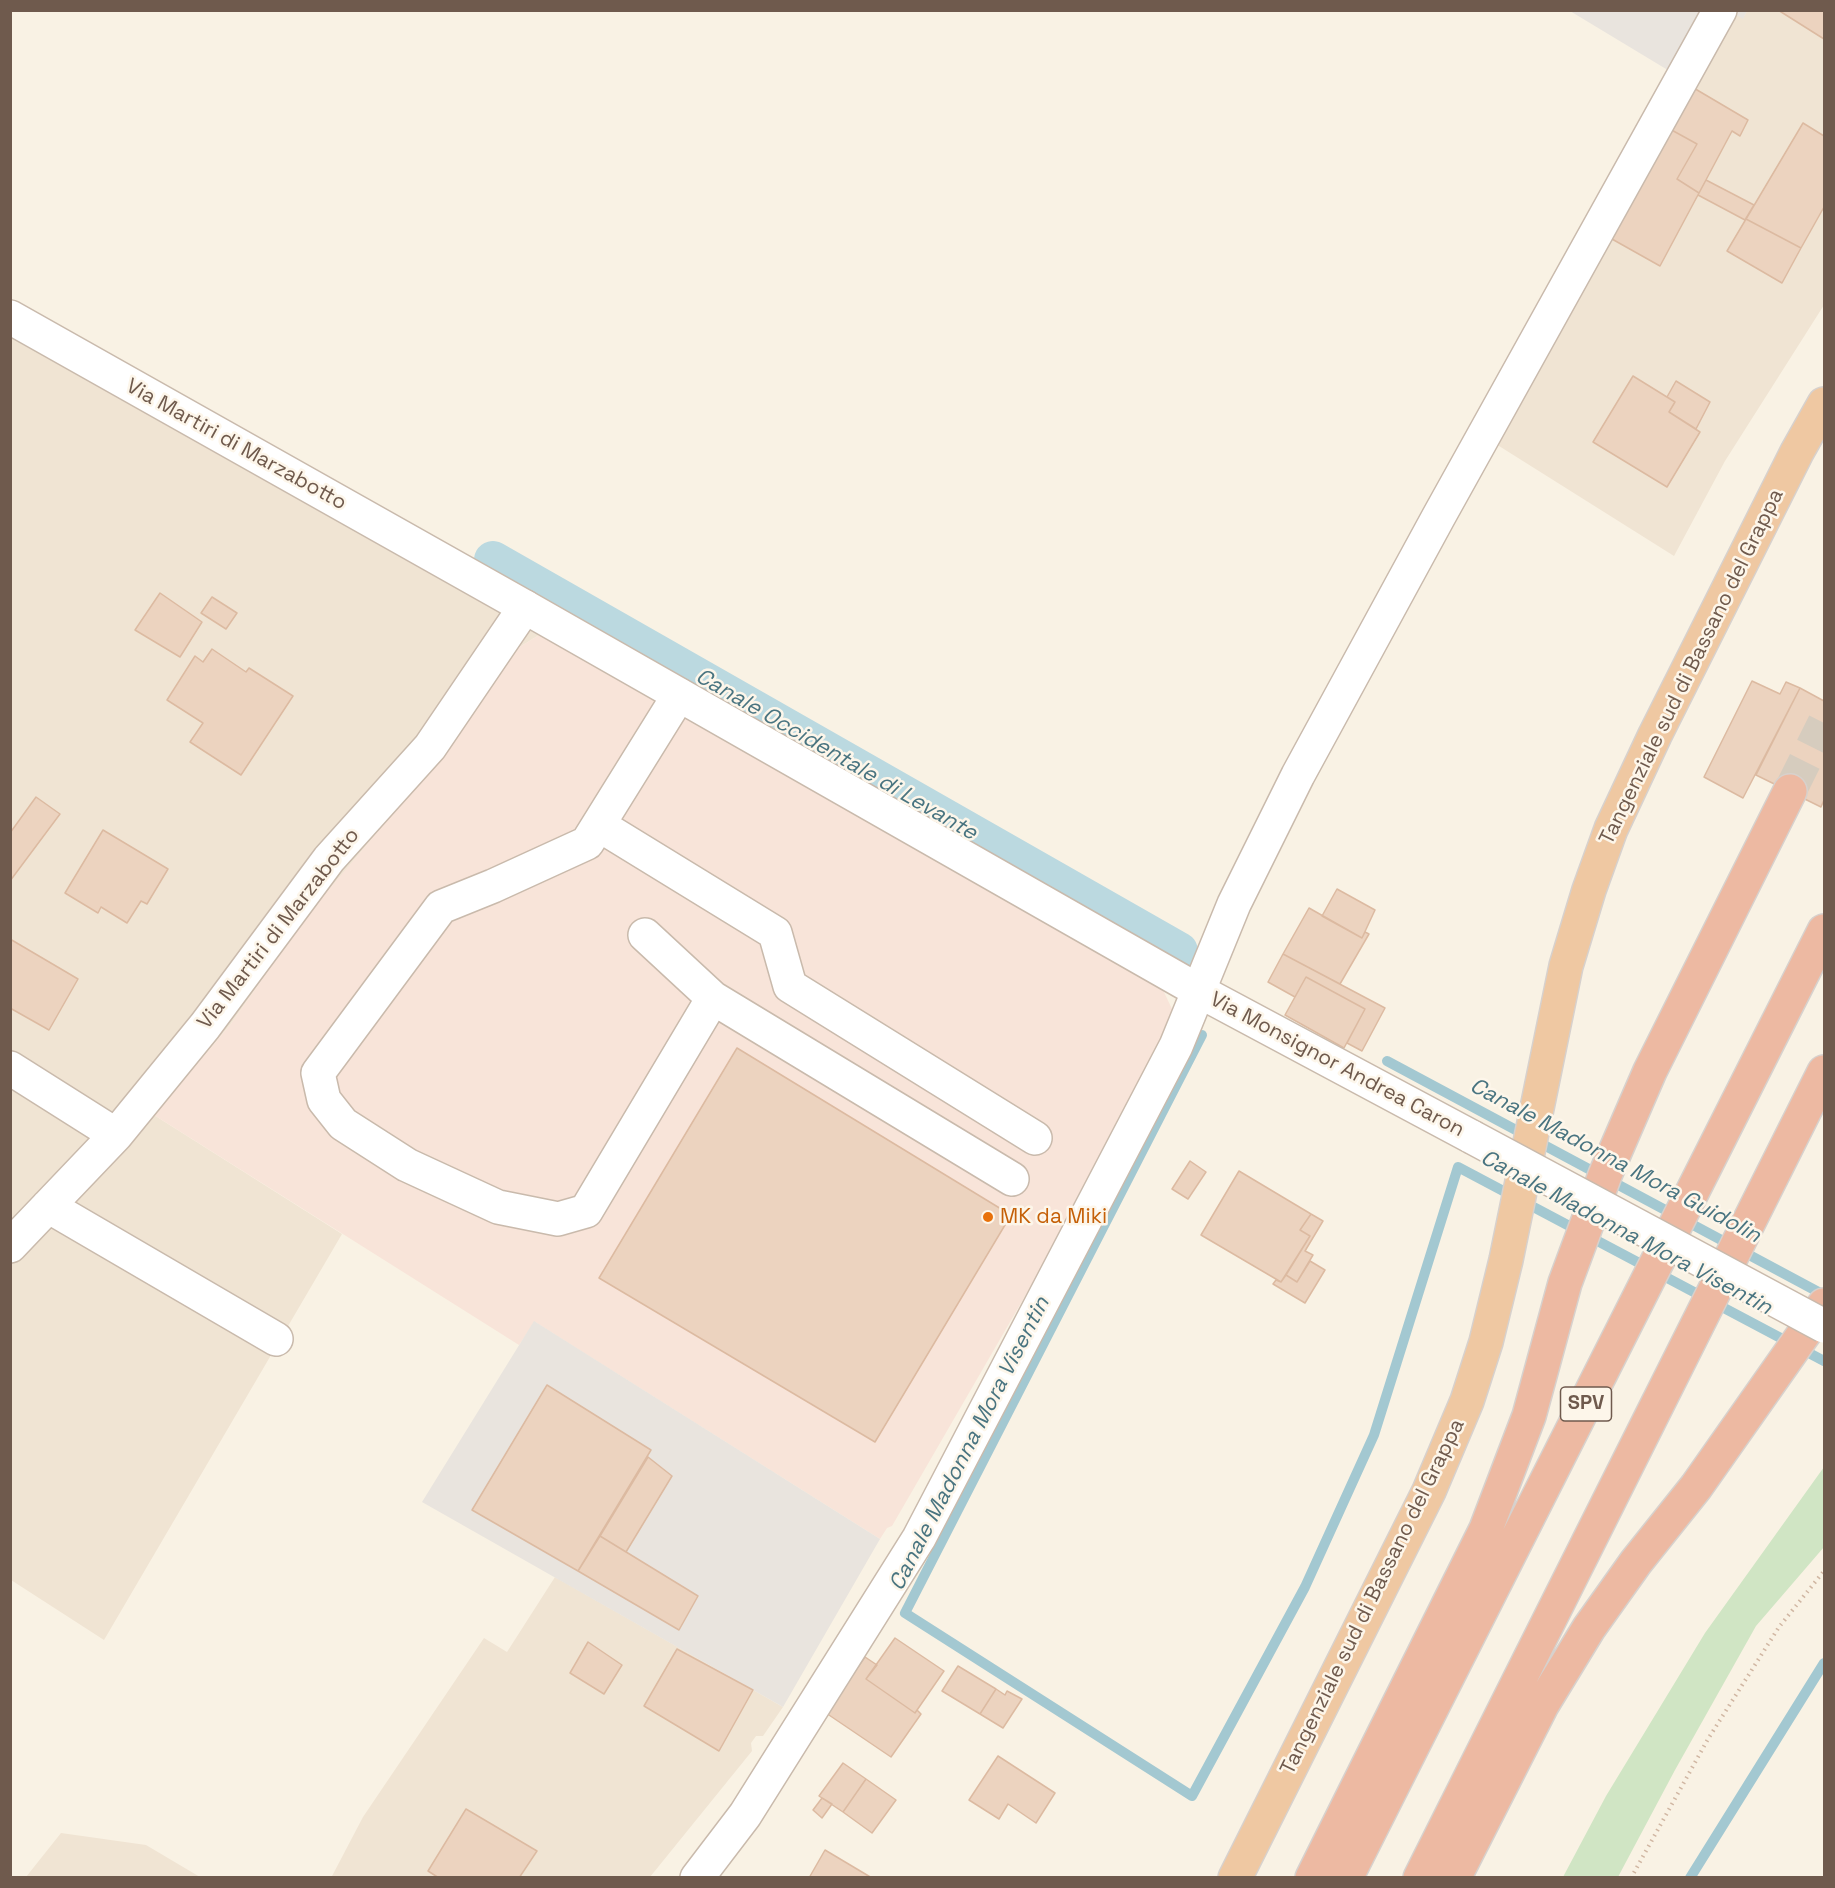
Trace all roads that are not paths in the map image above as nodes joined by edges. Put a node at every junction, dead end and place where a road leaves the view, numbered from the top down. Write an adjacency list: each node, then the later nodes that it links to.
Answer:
1 (1720, 10): 10 (street)
2 (10, 317): 4 (street, Via Martiri di Marzabotto)
3 (1824, 404): 23 (highway, Tangenziale sud di Bassano del Grappa)
4 (525, 607): 5 (street, Via Martiri di Marzabotto); 14 (street, Via Martiri di Marzabotto)
5 (679, 695): 7 (street); 10 (street, Via Martiri di Marzabotto)
6 (1790, 791): 24 (highway, SPV)
7 (599, 825): 11 (street); 15 (street)
8 (1824, 931): 25 (highway, SPV)
9 (645, 935): 11 (street)
10 (1199, 991): 20 (street, Via Monsignor Andrea Caron, bridge); 22 (street)
11 (713, 998): 16 (street)
12 (10, 1068): 14 (street)
13 (1824, 1072): 26 (highway)
14 (116, 1135): 17 (street, Via Martiri di Marzabotto)
15 (1035, 1138)
16 (1012, 1179)
17 (48, 1206): 18 (street, Via Martiri di Marzabotto); 21 (street)
18 (10, 1246)
19 (1824, 1305): 27 (highway)
20 (1824, 1326)
21 (276, 1339)
22 (697, 1878)
23 (1235, 1878)
24 (1312, 1878)
25 (1346, 1878)
26 (1420, 1878)
27 (1454, 1878)

